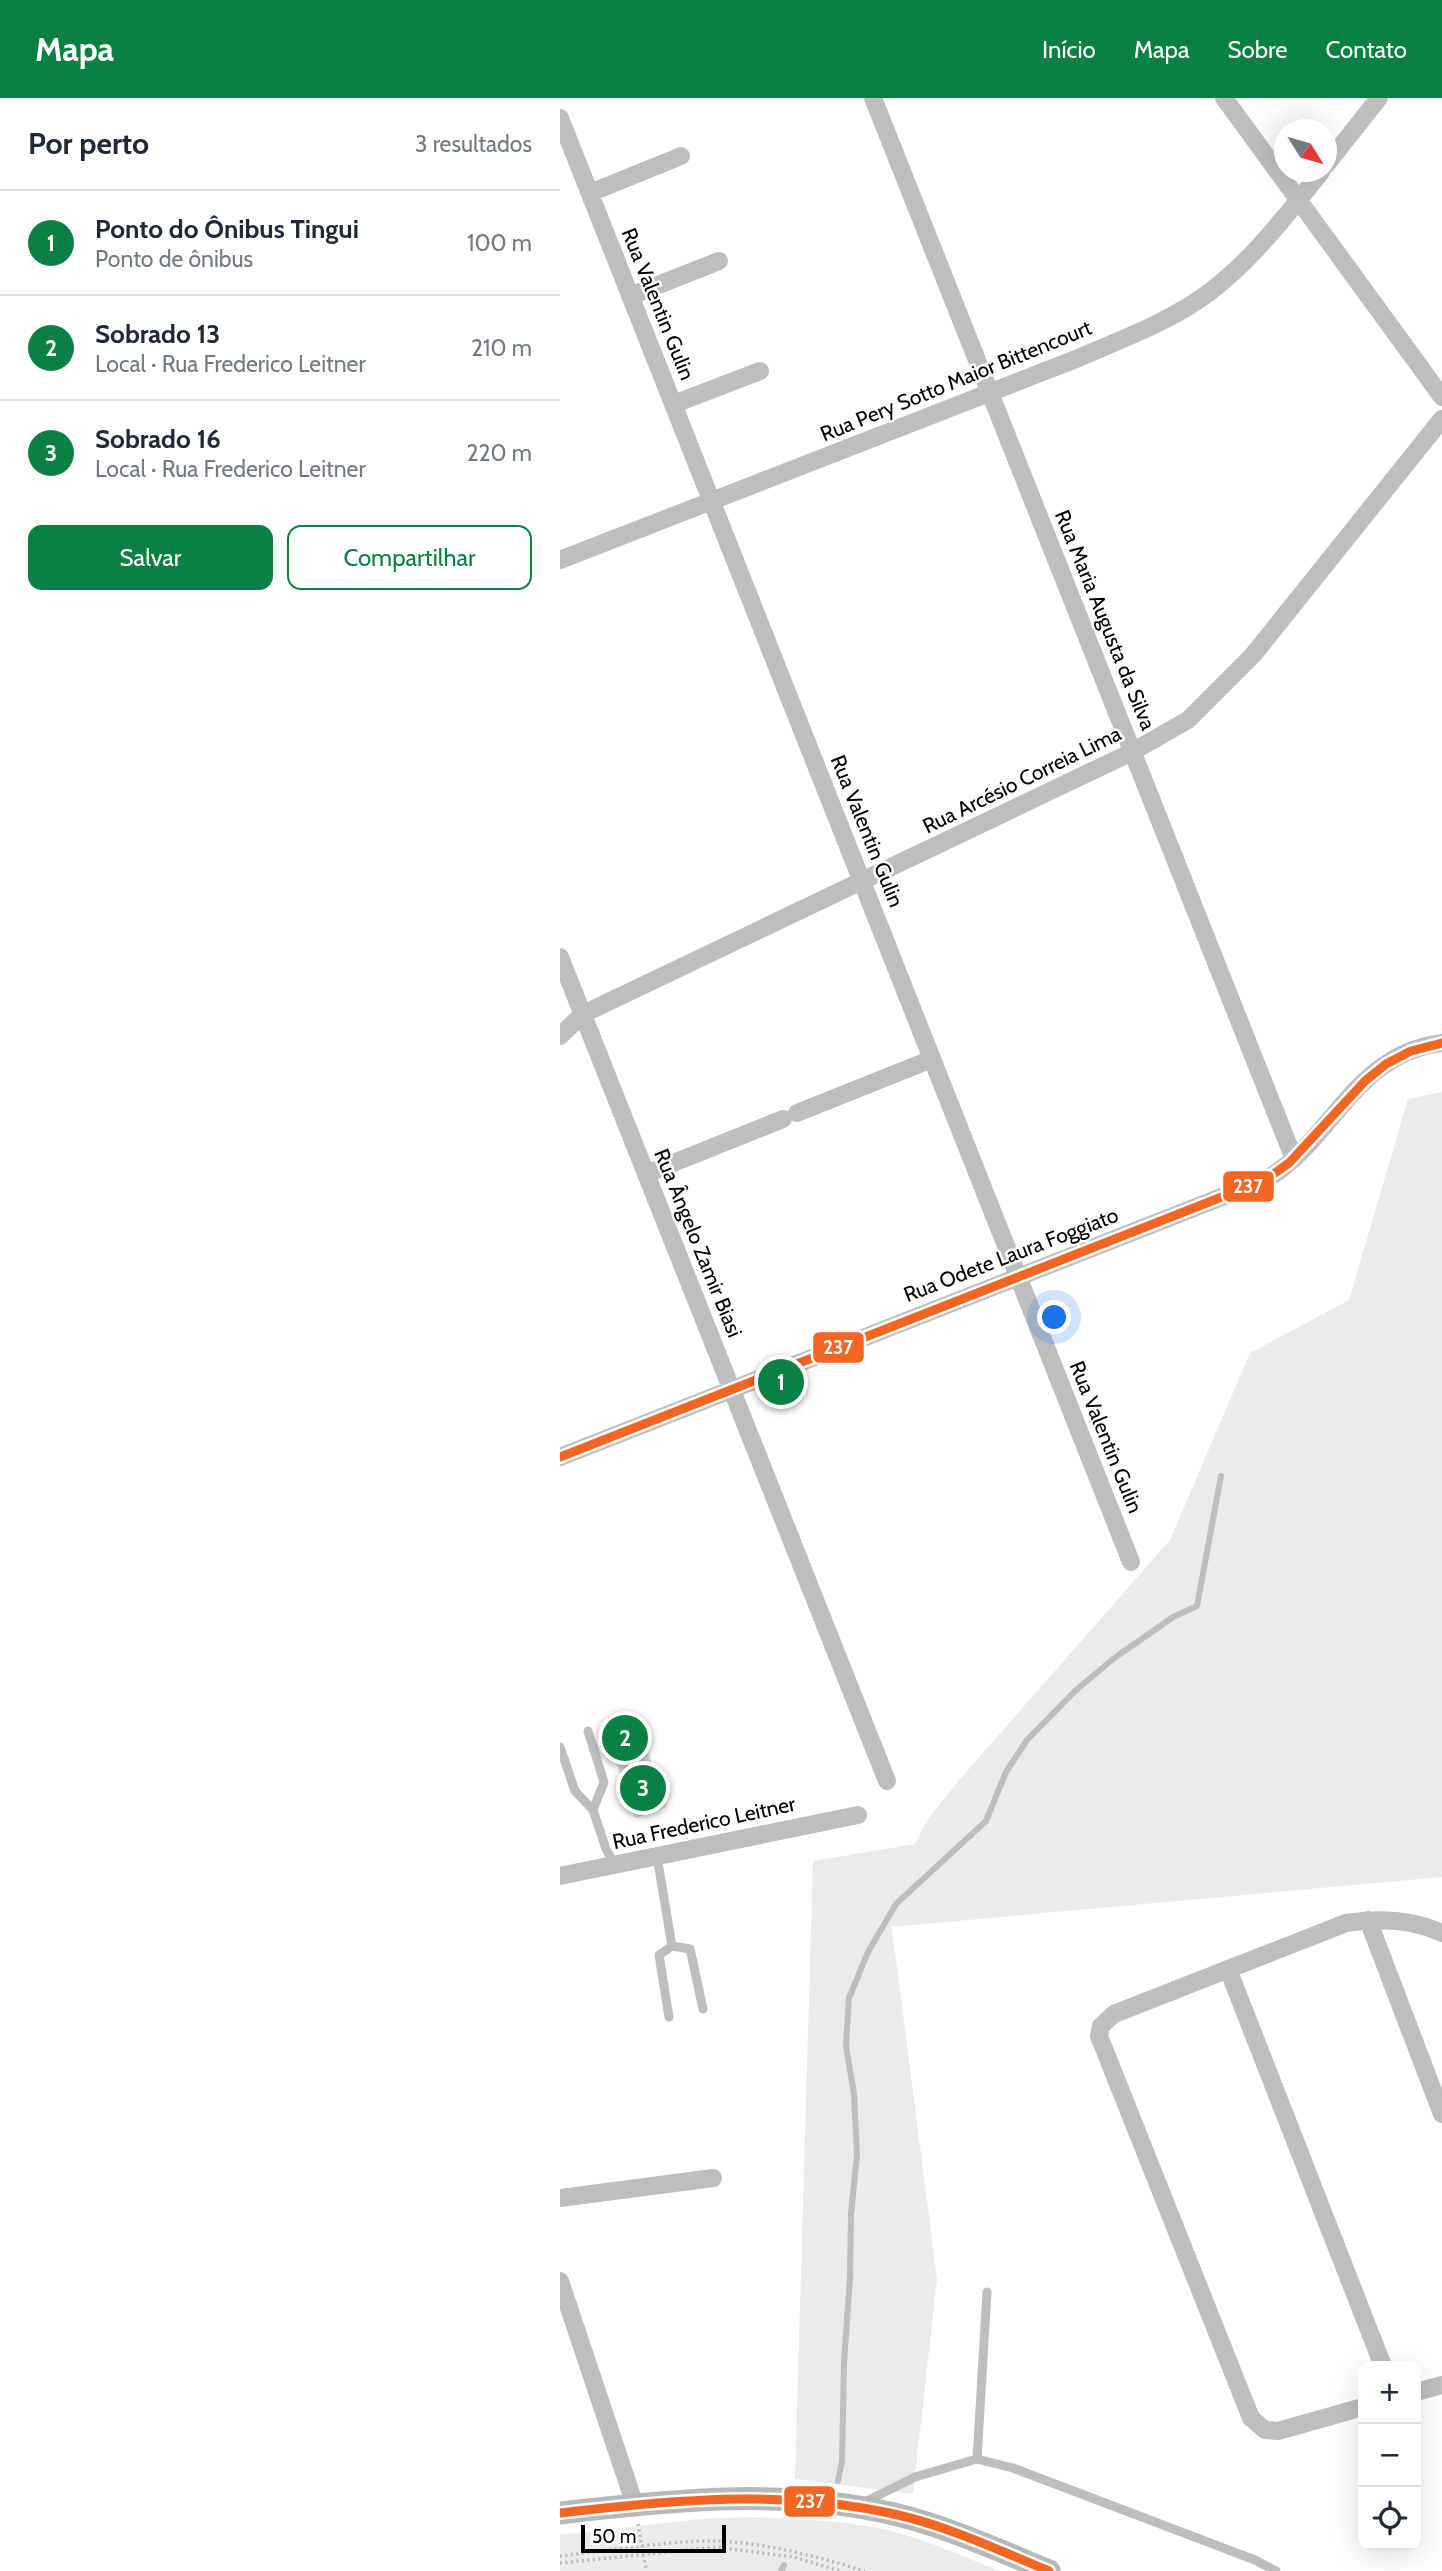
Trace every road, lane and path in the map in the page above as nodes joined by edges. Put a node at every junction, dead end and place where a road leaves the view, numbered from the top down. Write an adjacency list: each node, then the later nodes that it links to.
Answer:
1 (873, 98): 13 (street, Rua Maria Augusta da Silva)
2 (1224, 98): 9 (street)
3 (1379, 98): 5 (street)
4 (560, 118): 8 (street, Rua Valentin Gulin)
5 (1337, 151)
6 (681, 156): 8 (street)
7 (1313, 182): 9 (street, Rua Pery Sotto Maior Bittencourt)
8 (590, 193): 11 (street, Rua Valentin Gulin)
9 (1299, 200): 13 (street, Rua Pery Sotto Maior Bittencourt); 14 (street)
10 (719, 261): 11 (street)
11 (630, 296): 15 (street, Rua Valentin Gulin)
12 (760, 372): 15 (street)
13 (990, 392): 17 (street, Rua Pery Sotto Maior Bittencourt); 19 (street, Rua Maria Augusta da Silva)
14 (1442, 397)
15 (674, 404): 17 (street, Rua Valentin Gulin)
16 (1442, 419): 19 (street, Rua Arcésio Correia Lima)
17 (712, 501): 18 (street, Rua Pery Sotto Maior Bittencourt); 20 (street, Rua Valentin Gulin)
18 (560, 560)
19 (1132, 752): 20 (street, Rua Arcésio Correia Lima); 26 (street, Rua Maria Augusta da Silva)
20 (863, 883): 22 (street, Rua Arcésio Correia Lima); 25 (street, Rua Valentin Gulin)
21 (560, 957): 22 (street, Rua Ângelo Zamir Biasi)
22 (583, 1014): 23 (street, Rua Arcésio Correia Lima); 27 (street, Rua Ângelo Zamir Biasi)
23 (560, 1036)
24 (1442, 1043): 26 (street, Rua Odete Laura Foggiato)
25 (932, 1059): 27 (street); 28 (street, Rua Valentin Gulin)
26 (1294, 1159): 28 (street, Rua Odete Laura Foggiato)
27 (646, 1174): 29 (street, Rua Ângelo Zamir Biasi)
28 (1018, 1277): 29 (street, Rua Odete Laura Foggiato); 31 (street, Rua Valentin Gulin)
29 (732, 1390): 30 (street, Rua Odete Laura Foggiato); 34 (street, Rua Ângelo Zamir Biasi)
30 (560, 1457)
31 (1131, 1562)
32 (588, 1731): 35 (lane)
33 (560, 1747): 35 (lane)
34 (887, 1781)
35 (593, 1810): 38 (lane)
36 (858, 1815): 37 (street, Rua Frederico Leitner)
37 (657, 1856): 38 (street, Rua Frederico Leitner); 42 (lane)
38 (615, 1865): 39 (street, Rua Frederico Leitner)
39 (560, 1876)
40 (1368, 1920): 41 (street); 43 (street); 46 (street)
41 (1442, 1933)
42 (672, 1946): 44 (lane); 45 (lane)
43 (1228, 1969): 51 (street); 54 (street)
44 (703, 2009)
45 (669, 2017)
46 (1442, 2114)
47 (713, 2178): 48 (street)
48 (560, 2198)
49 (560, 2281): 56 (street)
50 (987, 2292): 55 (lane)
51 (1381, 2361)
52 (1442, 2385): 53 (street)
53 (1421, 2391)
54 (1358, 2408)
55 (977, 2459): 57 (lane); 67 (lane)
56 (635, 2505): 57 (street); 58 (street); 59 (path)
57 (855, 2507): 66 (street)
58 (560, 2513)
59 (642, 2547): 60 (path); 61 (path); 65 (path)
60 (643, 2555): 62 (path); 63 (path); 64 (path)
61 (560, 2556)
62 (560, 2563)
63 (647, 2571)
64 (841, 2571)
65 (865, 2571)
66 (1049, 2571)
67 (1276, 2571)

